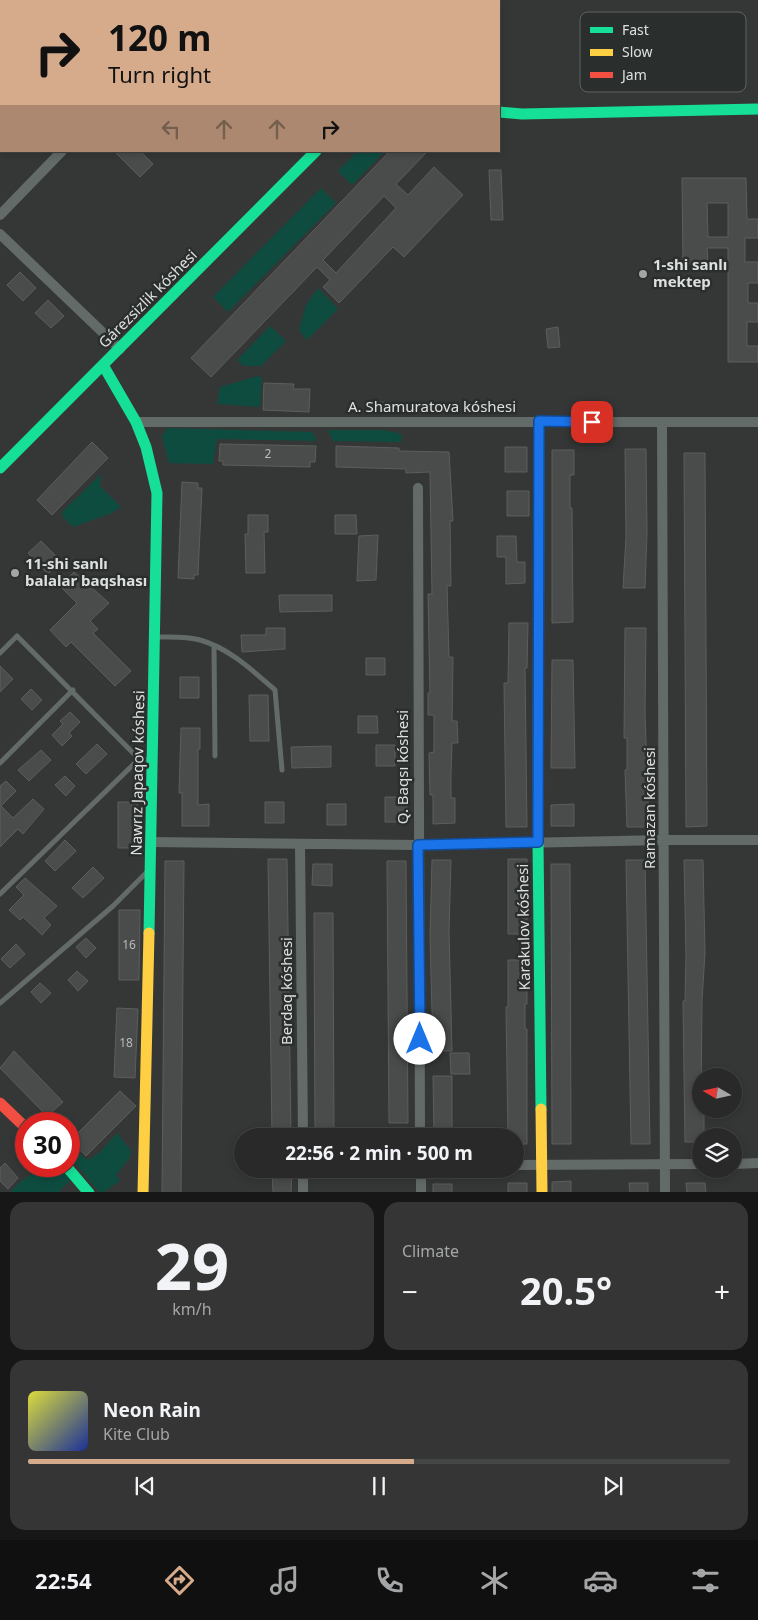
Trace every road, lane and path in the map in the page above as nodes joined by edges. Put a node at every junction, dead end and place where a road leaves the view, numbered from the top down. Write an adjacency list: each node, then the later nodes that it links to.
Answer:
1 (758, 109): 2 (street)
2 (500, 112)
3 (61, 152): 5 (street)
4 (315, 152): 7 (street, Gárezsizlik kóshesi)
5 (0, 215)
6 (0, 234): 7 (street)
7 (120, 349): 8 (street, Gárezsizlik kóshesi)
8 (103, 366): 10 (street, Nawrız Japaqov kóshesi); 13 (street, Gárezsizlik kóshesi)
9 (539, 421): 10 (street, A. Shamuratova kóshesi); 12 (street, A. Shamuratova kóshesi); 27 (street, Karakulov kóshesi)
10 (136, 422): 15 (street, Nawrız Japaqov kóshesi)
11 (758, 422): 12 (street, A. Shamuratova kóshesi)
12 (662, 423): 24 (street, Ramazan kóshesi)
13 (0, 468)
14 (418, 488): 29 (street, Q. Baqsı kóshesi)
15 (156, 636): 16 (lane); 21 (street, Nawrız Japaqov kóshesi)
16 (214, 646): 19 (lane); 23 (lane)
17 (0, 652): 18 (lane)
18 (73, 690): 20 (lane); 22 (lane)
19 (215, 756)
20 (140, 759): 21 (lane); 31 (lane)
21 (153, 760): 26 (street, Nawrız Japaqov kóshesi)
22 (0, 763)
23 (282, 770)
24 (665, 840): 25 (street); 27 (street); 38 (street, Ramazan kóshesi)
25 (758, 840)
26 (151, 842): 28 (street); 30 (street, Nawrız Japaqov kóshesi)
27 (538, 842): 29 (street); 42 (street, Karakulov kóshesi)
28 (300, 845): 29 (street); 35 (street, Berdaq kóshesi)
29 (418, 845): 36 (street, Q. Baqsı kóshesi)
30 (150, 870): 32 (lane); 47 (street, Nawrız Japaqov kóshesi)
31 (0, 894)
32 (0, 1003)
33 (0, 1103): 34 (street)
34 (15, 1117)
35 (303, 1128)
36 (420, 1128)
37 (758, 1163): 40 (street)
38 (664, 1164): 39 (street); 42 (street); 51 (street, Ramazan kóshesi)
39 (692, 1164)
40 (742, 1164)
41 (524, 1165): 42 (street)
42 (542, 1165): 50 (street, Karakulov kóshesi)
43 (76, 1177): 46 (street)
44 (303, 1178): 48 (street)
45 (421, 1178): 49 (street)
46 (90, 1192)
47 (143, 1192)
48 (303, 1192)
49 (421, 1192)
50 (542, 1192)
51 (665, 1192)

